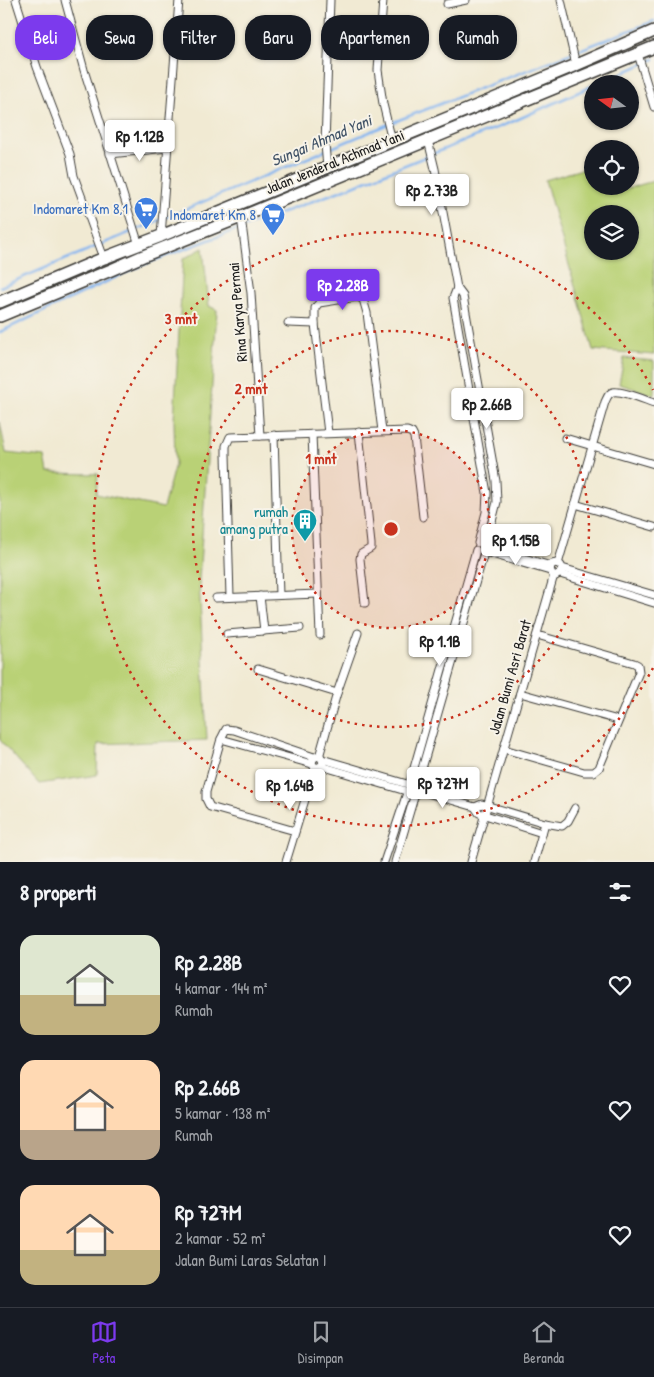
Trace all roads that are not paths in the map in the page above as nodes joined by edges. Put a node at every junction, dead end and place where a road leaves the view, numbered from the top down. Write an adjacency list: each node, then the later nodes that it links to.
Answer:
1 (16, 0): 23 (street)
2 (64, 0): 17 (street)
3 (179, 0): 16 (street)
4 (330, 0): 18 (street)
5 (383, 0): 15 (street)
6 (466, 0): 8 (street)
7 (561, 0): 12 (street)
8 (447, 4)
9 (654, 32): 12 (highway, Jalan Jenderal Achmad Yani)
10 (654, 47): 11 (highway, Jalan Jenderal Achmad Yani)
11 (638, 54): 13 (street); 14 (highway, Jalan Jenderal Achmad Yani)
12 (576, 65): 15 (highway, Jalan Jenderal Achmad Yani)
13 (654, 108)
14 (428, 140): 19 (highway, Jalan Jenderal Achmad Yani); 24 (street)
15 (392, 141): 18 (highway, Jalan Jenderal Achmad Yani)
16 (167, 148): 17 (street); 21 (street)
17 (110, 154): 22 (street)
18 (327, 168): 19 (highway, Jalan Jenderal Achmad Yani)
19 (300, 186): 20 (highway, Jalan Jenderal Achmad Yani); 21 (highway, Jalan Jenderal Achmad Yani)
20 (241, 217): 26 (highway, Jalan Jenderal Achmad Yani); 35 (street, Rina Karya Permai)
21 (161, 236): 22 (highway, Jalan Jenderal Achmad Yani)
22 (139, 245): 23 (highway, Jalan Jenderal Achmad Yani)
23 (104, 258): 25 (highway, Jalan Jenderal Achmad Yani)
24 (457, 288): 42 (street); 43 (street)
25 (0, 302)
26 (0, 316)
27 (288, 323): 28 (street)
28 (315, 324): 30 (street); 32 (street)
29 (654, 403): 37 (street, Jalan Bumi Asri Barat)
30 (382, 431): 31 (street); 40 (street)
31 (359, 432): 32 (street); 51 (street)
32 (328, 433): 33 (street)
33 (312, 434): 34 (street); 45 (street)
34 (274, 435): 35 (street); 46 (street)
35 (260, 436): 49 (street)
36 (565, 438): 37 (street)
37 (592, 445): 38 (street); 39 (street, Jalan Bumi Asri Barat)
38 (654, 464)
39 (576, 504): 41 (street); 44 (street, Jalan Bumi Asri Barat)
40 (423, 516)
41 (654, 527)
42 (477, 547): 43 (street); 66 (street)
43 (485, 549): 44 (street); 66 (street)
44 (556, 570): 47 (street); 52 (street); 58 (street, Jalan Bumi Asri Barat)
45 (318, 594): 46 (street); 57 (street)
46 (279, 595): 48 (street)
47 (654, 595)
48 (260, 596): 49 (street); 54 (street)
49 (230, 597): 50 (street)
50 (216, 598)
51 (365, 603)
52 (654, 604)
53 (300, 628): 54 (street)
54 (264, 631): 56 (street)
55 (358, 633): 60 (street)
56 (227, 634)
57 (320, 635)
58 (537, 635): 61 (street, Jalan Bumi Asri Barat); 62 (street)
59 (258, 669): 60 (street)
60 (337, 693): 65 (street)
61 (520, 693): 62 (street); 64 (street, Jalan Bumi Asri Barat)
62 (618, 720): 64 (street)
63 (221, 739): 65 (street); 65 (street); 72 (street)
64 (504, 749): 67 (street, Jalan Bumi Asri Barat)
65 (317, 762): 66 (street); 72 (street)
66 (411, 788): 68 (street); 75 (street); 76 (street)
67 (487, 805): 68 (street); 70 (street, Jalan Bumi Asri Barat); 71 (street)
68 (475, 808): 70 (street)
69 (575, 808): 71 (street)
70 (484, 815): 73 (street); 77 (street, Jalan Bumi Asri Barat)
71 (546, 823): 73 (street)
72 (295, 831): 74 (street)
73 (542, 834): 78 (street)
74 (286, 862)
75 (384, 862)
76 (395, 862)
77 (471, 862)
78 (534, 862)

